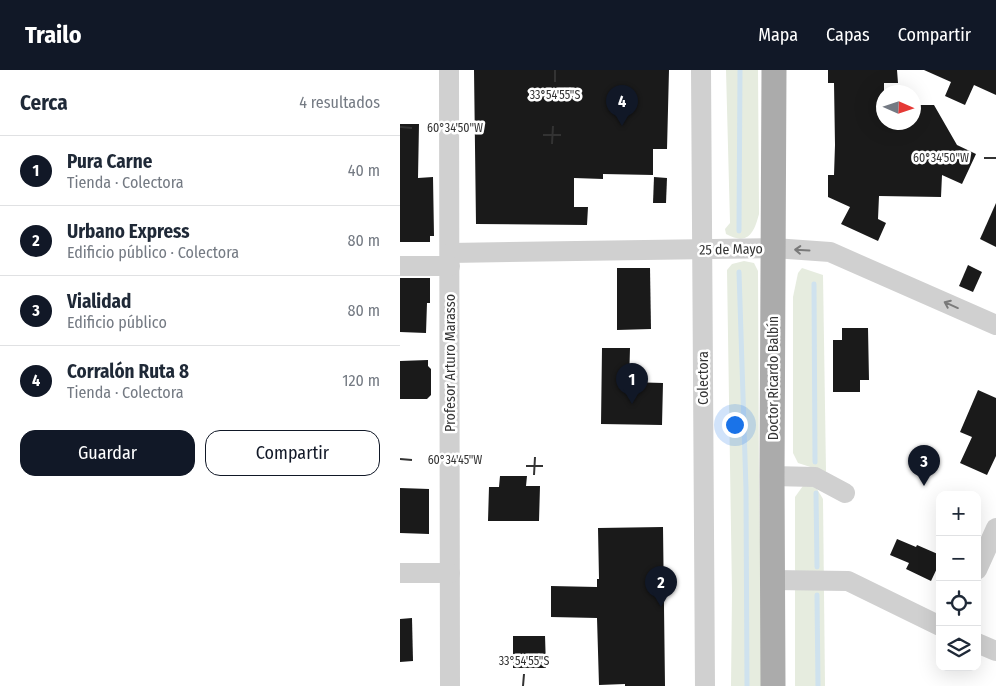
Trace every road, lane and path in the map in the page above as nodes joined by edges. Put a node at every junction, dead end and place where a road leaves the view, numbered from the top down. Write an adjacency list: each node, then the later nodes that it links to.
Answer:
1 (449, 70): 6 (street, Profesor Arturo Marasso)
2 (701, 70): 5 (street, Colectora)
3 (774, 70): 4 (main road, Doctor Ricardo Balbín)
4 (774, 248): 5 (street, 25 de Mayo); 8 (street, 25 de Mayo, one-way to 4); 9 (main road, Doctor Ricardo Balbín)
5 (702, 249): 6 (street, 25 de Mayo); 20 (street, Colectora)
6 (450, 259): 7 (street, 25 de Mayo); 14 (street, Profesor Arturo Marasso)
7 (400, 266)
8 (996, 325)
9 (772, 476): 10 (street); 15 (main road, Doctor Ricardo Balbín)
10 (845, 492)
11 (996, 528): 12 (street)
12 (981, 561)
13 (400, 573): 14 (street)
14 (450, 573): 19 (street, Profesor Arturo Marasso)
15 (773, 580): 16 (street); 21 (main road, Doctor Ricardo Balbín)
16 (936, 624)
17 (981, 645): 18 (street)
18 (996, 651)
19 (450, 686)
20 (705, 686)
21 (774, 686)

